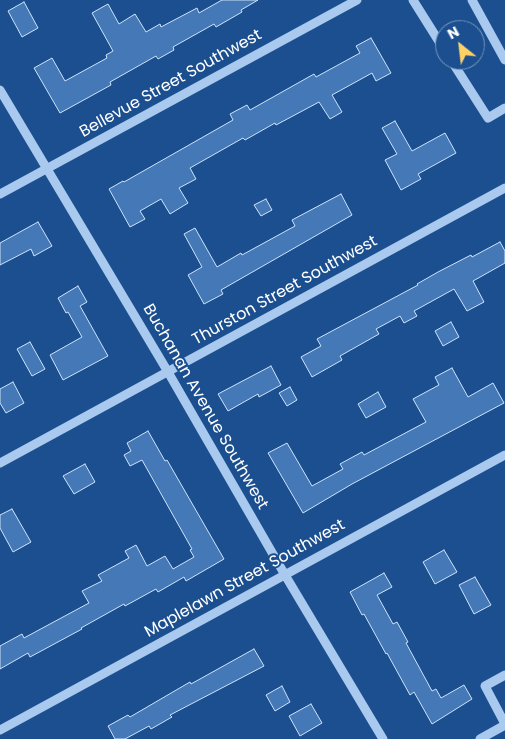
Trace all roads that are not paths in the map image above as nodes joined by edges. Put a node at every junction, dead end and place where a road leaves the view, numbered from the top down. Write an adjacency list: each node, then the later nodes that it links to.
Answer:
1 (356, 0): 9 (street, Bellevue Street Southwest)
2 (413, 0): 4 (street)
3 (472, 0): 5 (street)
4 (435, 35)
5 (505, 60)
6 (457, 70): 8 (street)
7 (0, 90): 9 (street, Buchanan Avenue Southwest)
8 (505, 108)
9 (47, 168): 11 (street, Bellevue Street Southwest); 12 (street, Buchanan Avenue Southwest)
10 (505, 188): 12 (street, Thurston Street Southwest)
11 (0, 194)
12 (168, 372): 14 (street, Thurston Street Southwest); 15 (street, Buchanan Avenue Southwest)
13 (505, 455): 15 (street, Maplelawn Street Southwest)
14 (0, 463)
15 (285, 575): 18 (street, Maplelawn Street Southwest); 19 (street, Buchanan Avenue Southwest)
16 (505, 675): 17 (street)
17 (505, 724): 20 (street)
18 (0, 730)
19 (383, 739)
20 (480, 739)

